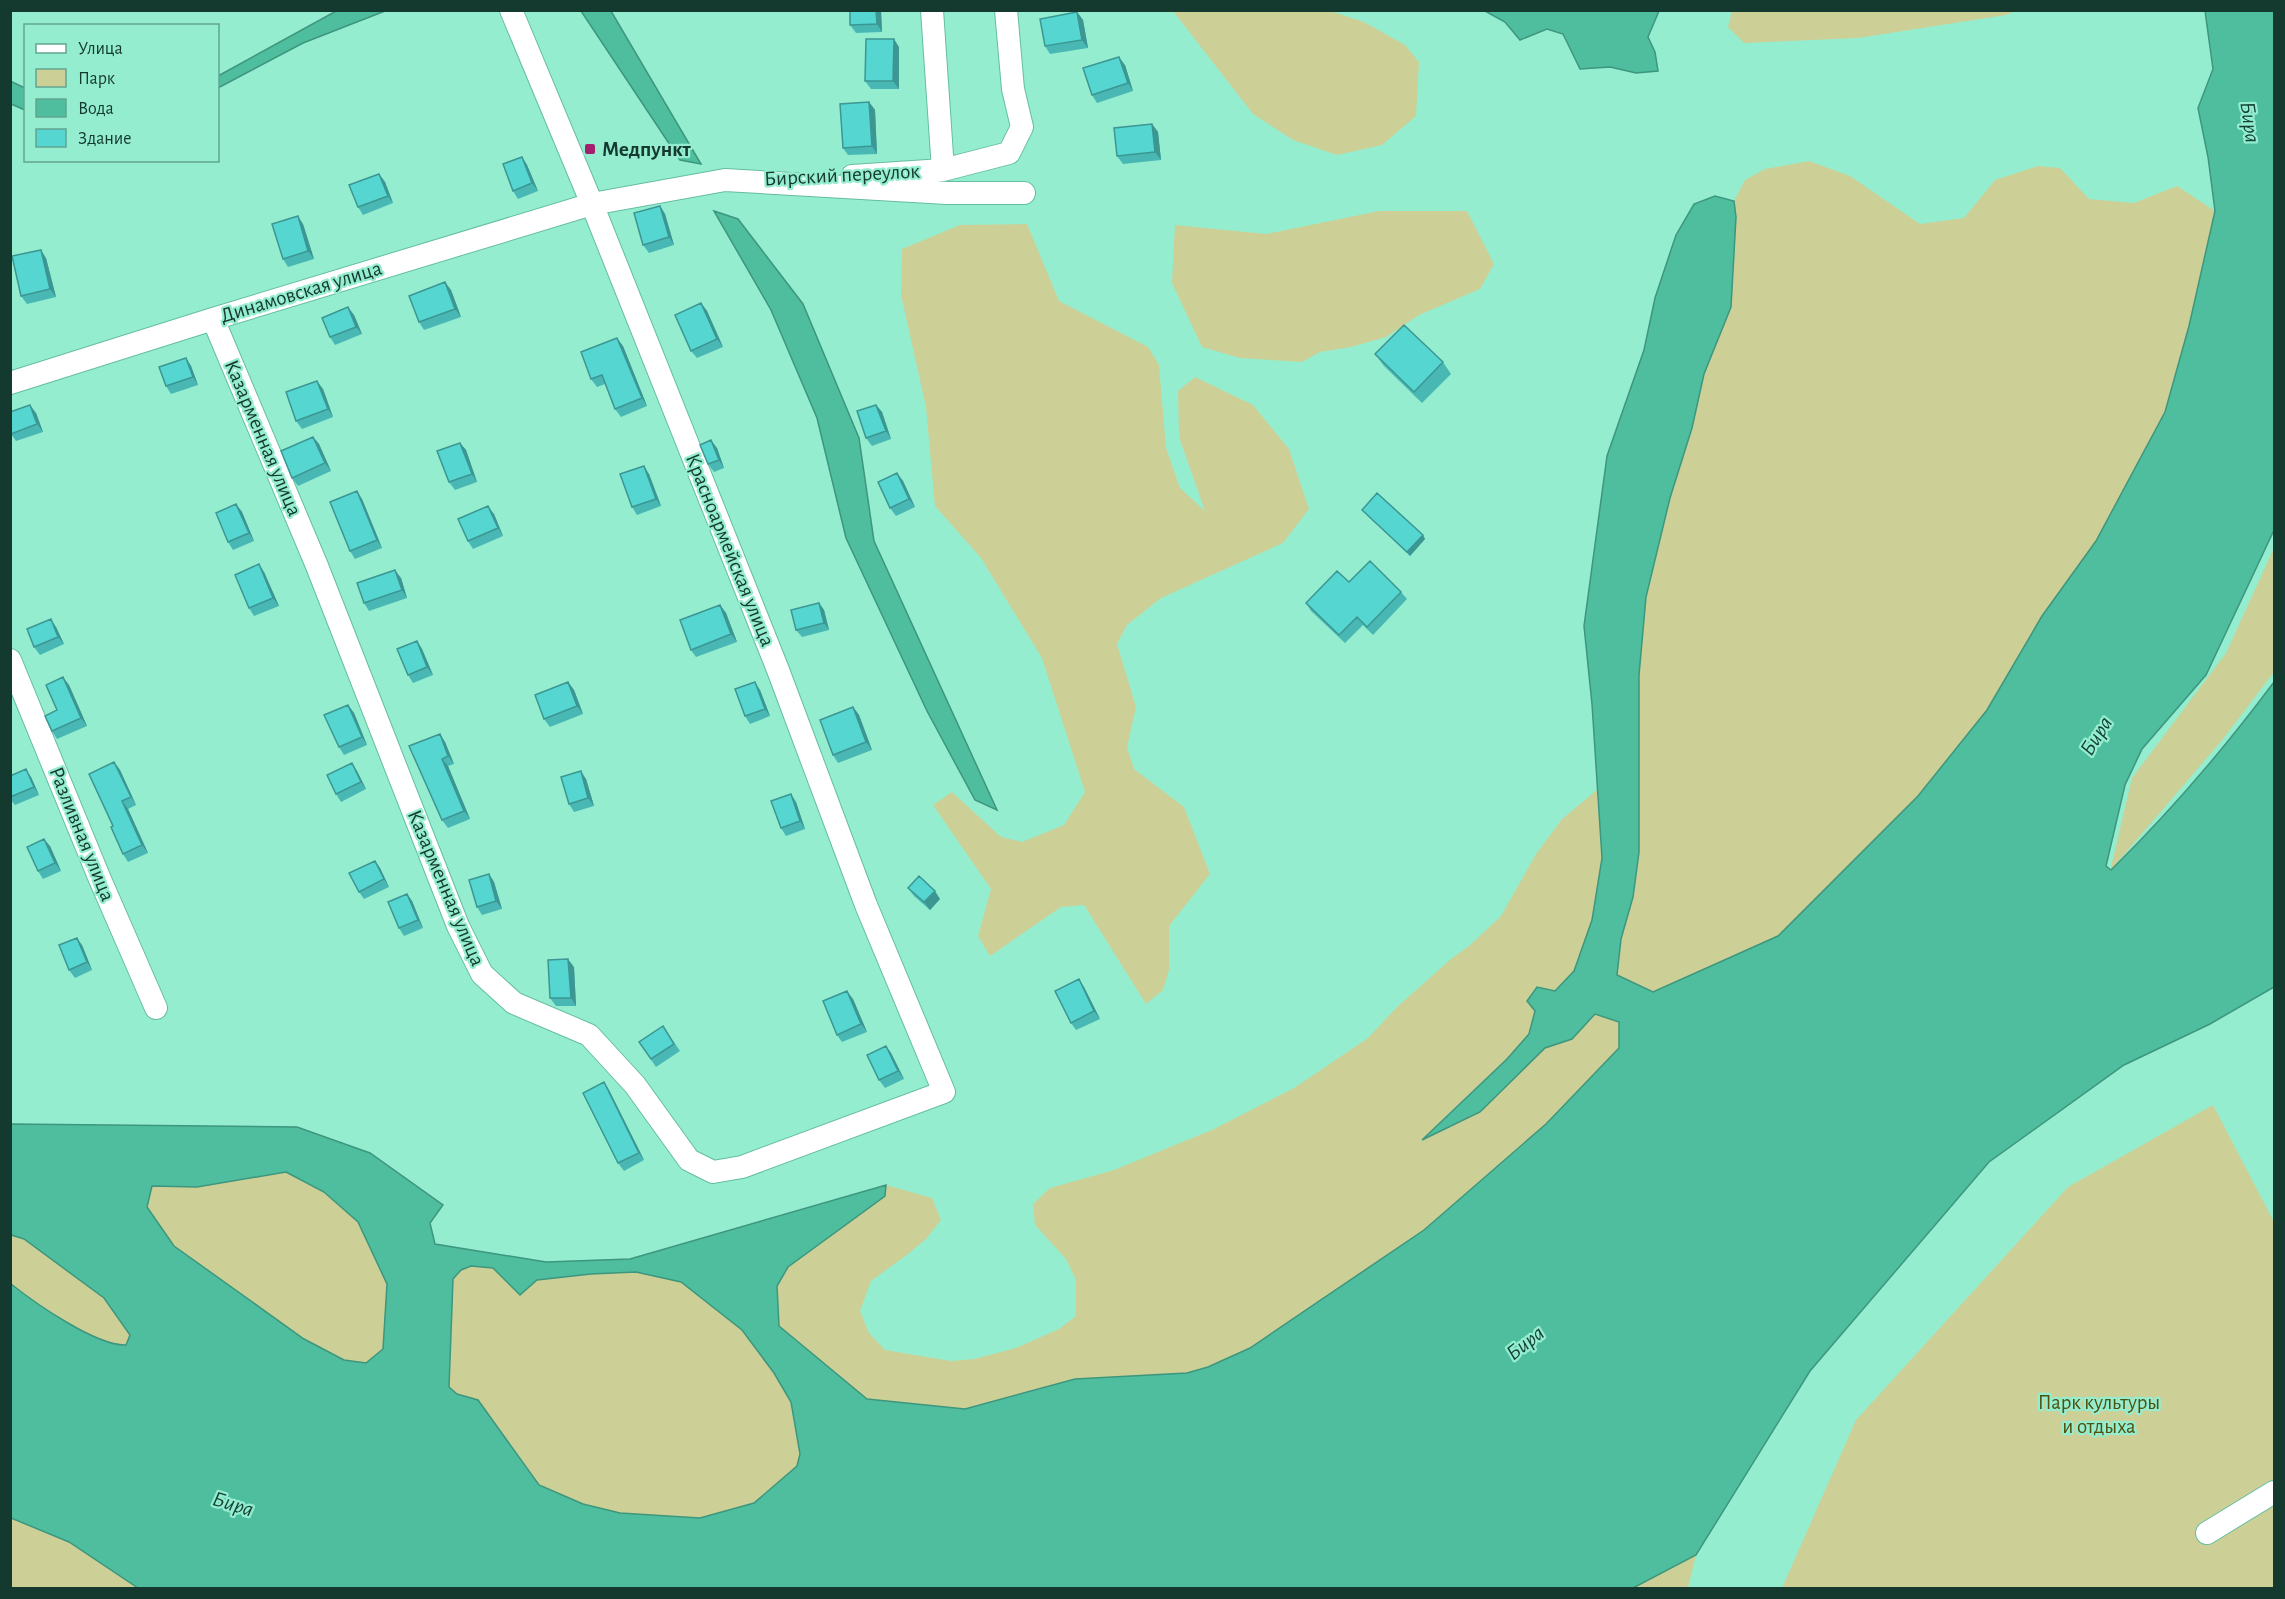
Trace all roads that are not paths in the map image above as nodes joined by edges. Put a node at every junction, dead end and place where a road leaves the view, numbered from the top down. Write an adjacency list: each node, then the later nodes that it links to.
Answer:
1 (511, 10): 7 (street, Красноармейская улица)
2 (932, 10): 4 (street, Бирский переулок)
3 (1006, 10): 4 (street)
4 (943, 170): 5 (street, Бирский переулок)
5 (725, 180): 6 (street); 7 (street, Динамовская улица)
6 (1024, 193)
7 (592, 204): 8 (street, Динамовская улица); 12 (street, Красноармейская улица)
8 (213, 319): 9 (street, Динамовская улица); 12 (street, Казарменная улица)
9 (10, 383)
10 (10, 660): 11 (street, Разливная улица)
11 (156, 1008)
12 (944, 1092)
13 (2274, 1492): 14 (street)
14 (2207, 1533)

